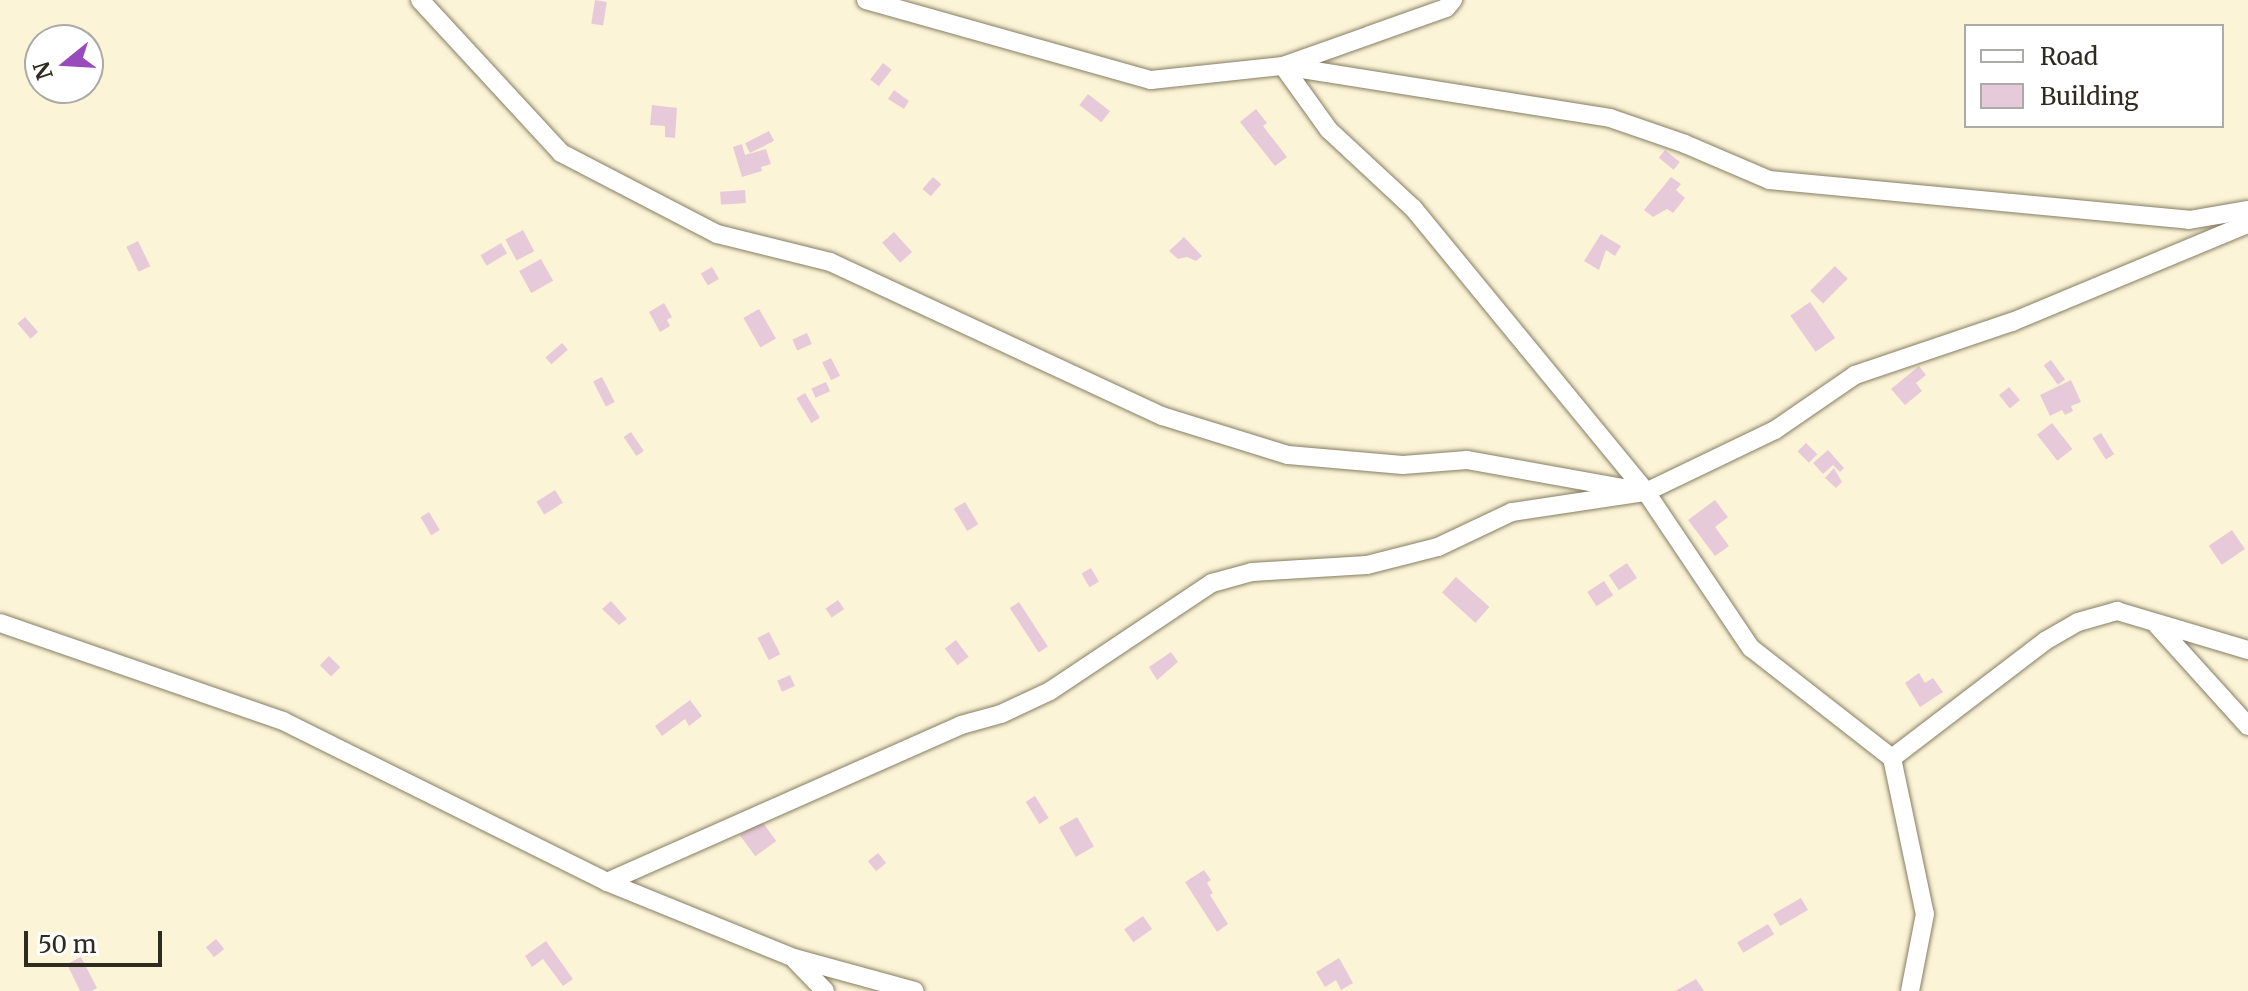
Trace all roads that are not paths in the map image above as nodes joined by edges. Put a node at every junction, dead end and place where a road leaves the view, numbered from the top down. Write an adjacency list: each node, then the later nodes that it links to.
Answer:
1 (420, 0): 7 (street)
2 (866, 0): 4 (street)
3 (1453, 0): 4 (street)
4 (1283, 66): 5 (street); 7 (street)
5 (2248, 210)
6 (2248, 224): 7 (street)
7 (1646, 492): 12 (street); 13 (street)
8 (2153, 621): 10 (street); 11 (street); 12 (street)
9 (0, 623): 13 (street)
10 (2248, 650)
11 (2248, 726)
12 (1892, 758): 17 (street)
13 (607, 882): 14 (street)
14 (794, 958): 15 (street); 16 (street)
15 (825, 991)
16 (915, 991)
17 (1910, 991)

